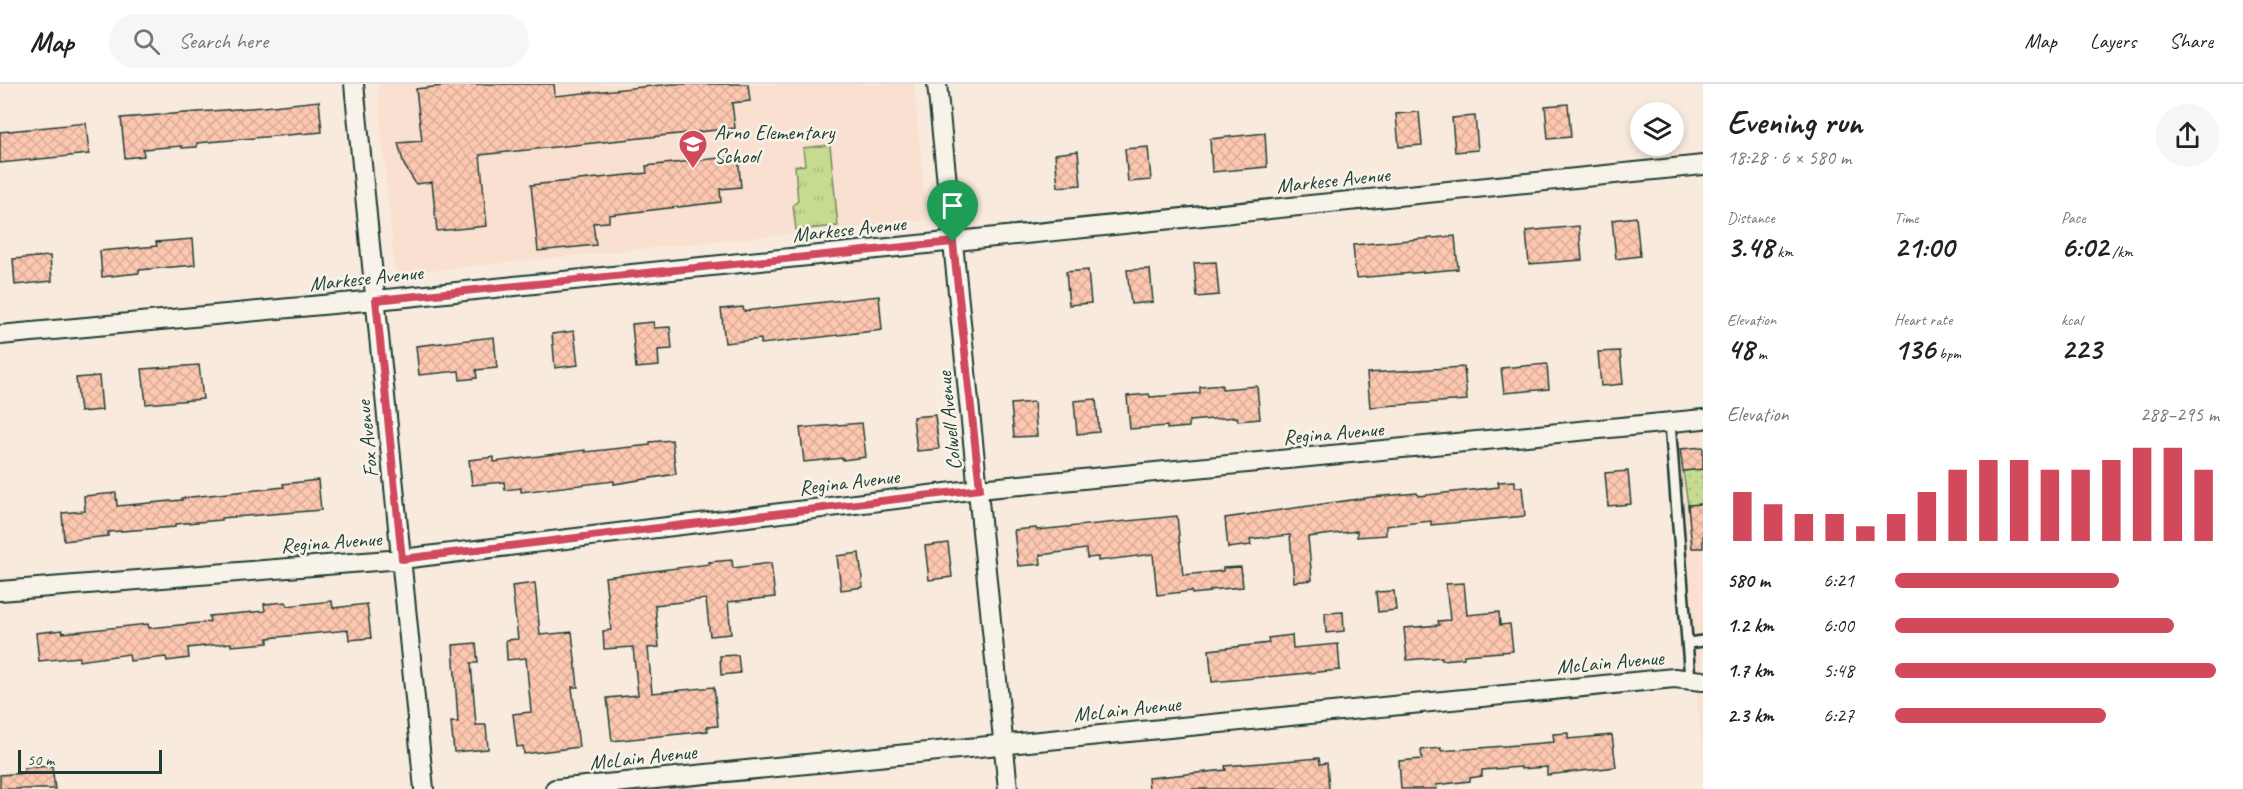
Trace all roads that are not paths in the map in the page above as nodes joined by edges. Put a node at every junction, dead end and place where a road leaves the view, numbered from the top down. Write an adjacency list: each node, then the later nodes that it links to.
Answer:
1 (354, 84): 5 (street, Fox Avenue)
2 (937, 84): 4 (street, Colwell Avenue)
3 (1703, 165): 4 (street, Markese Avenue)
4 (953, 242): 5 (street, Markese Avenue); 9 (street, Colwell Avenue)
5 (376, 300): 6 (street, Markese Avenue); 10 (street, Fox Avenue)
6 (0, 335)
7 (1703, 419): 8 (street, Regina Avenue)
8 (1670, 423): 9 (street, Regina Avenue); 13 (lane)
9 (980, 489): 10 (street, Regina Avenue); 15 (street, Colwell Avenue)
10 (402, 559): 11 (street, Regina Avenue); 16 (street, Fox Avenue)
11 (0, 591)
12 (1703, 641): 13 (lane)
13 (1688, 643): 14 (lane)
14 (1697, 680): 15 (street, McLain Avenue)
15 (1004, 744): 17 (street, McLain Avenue); 18 (street, Colwell Avenue)
16 (424, 789)
17 (555, 789)
18 (1008, 789)

